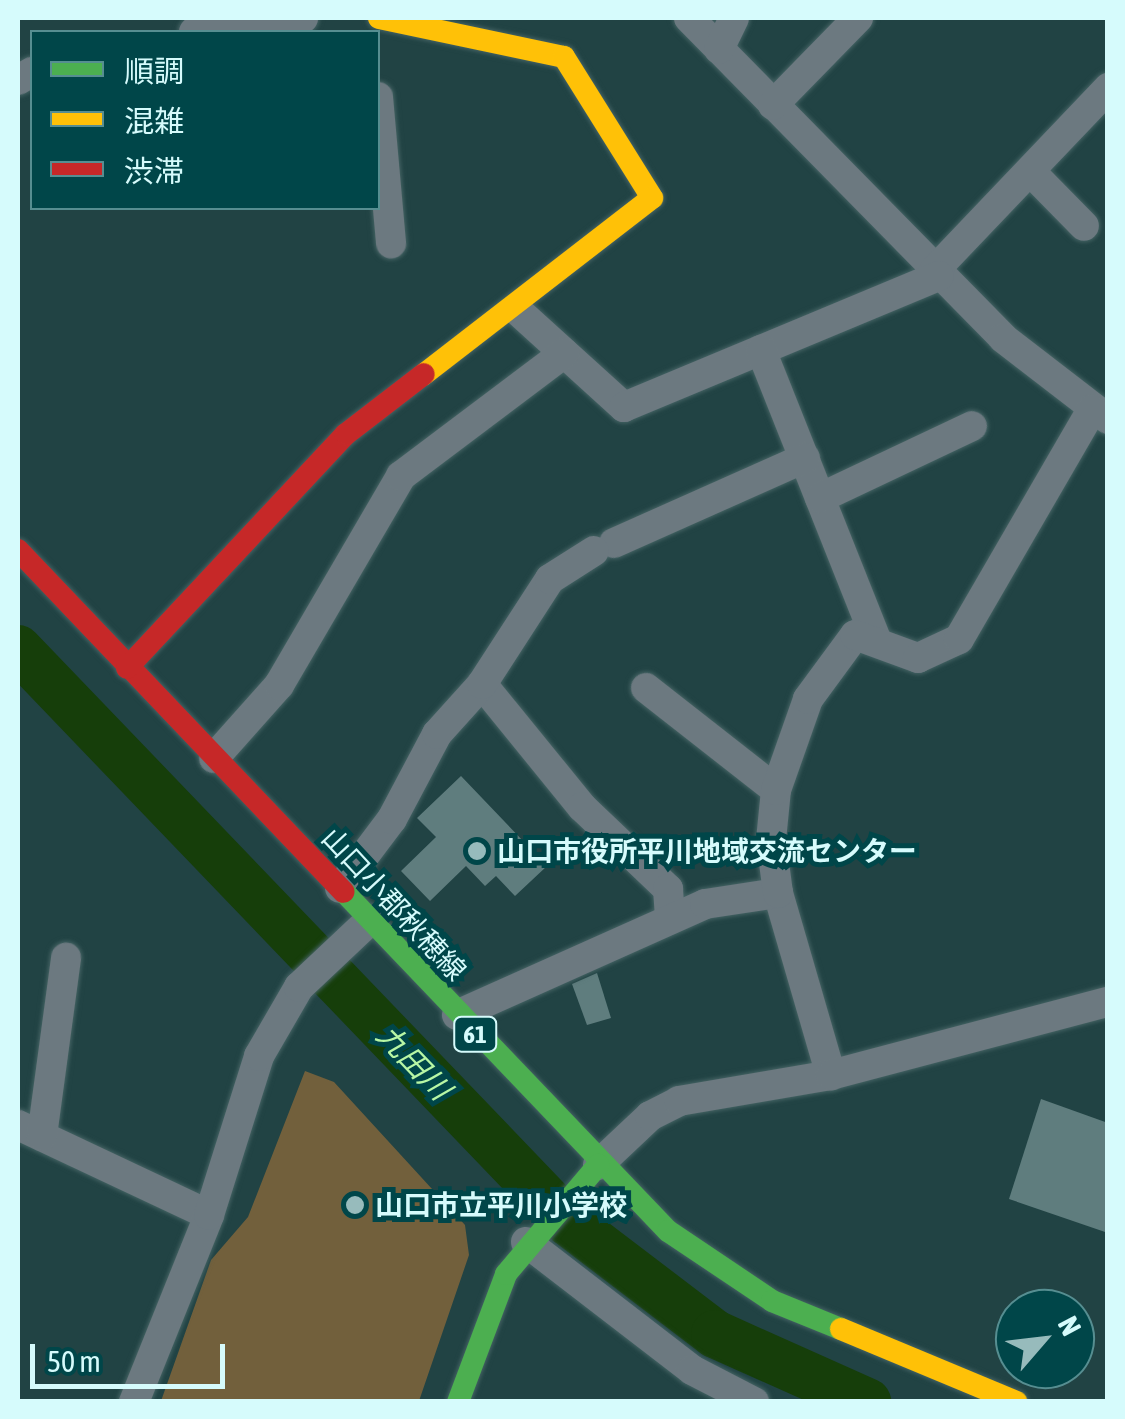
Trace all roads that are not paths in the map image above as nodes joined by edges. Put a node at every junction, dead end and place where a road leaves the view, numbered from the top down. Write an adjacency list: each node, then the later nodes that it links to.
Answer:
1 (303, 18): 6 (street)
2 (380, 18): 24 (main road)
3 (688, 18): 7 (street)
4 (734, 18): 7 (street)
5 (858, 18): 9 (street)
6 (210, 30)
7 (719, 49): 9 (street)
8 (1108, 88): 11 (street)
9 (773, 104): 14 (street)
10 (380, 119): 13 (street)
11 (1032, 173): 12 (street); 14 (street)
12 (1084, 226)
13 (391, 244)
14 (937, 274): 16 (street); 18 (street)
15 (518, 311): 17 (street)
16 (762, 350): 17 (street); 20 (street)
17 (564, 353): 27 (street)
18 (1100, 415): 23 (street)
19 (972, 426): 21 (street)
20 (804, 458): 21 (street); 25 (street)
21 (820, 498): 23 (street)
22 (18, 550): 24 (main road, 山口小郡秋穂線 / 61)
23 (877, 641): 28 (street)
24 (126, 668): 27 (main road, 山口小郡秋穂線 / 61)
25 (482, 684): 29 (street); 31 (street)
26 (646, 688): 28 (street)
27 (214, 758): 29 (main road, 山口小郡秋穂線 / 61)
28 (776, 790): 30 (street)
29 (340, 888): 32 (main road, 山口小郡秋穂線 / 61)
30 (778, 893): 31 (street); 36 (street)
31 (670, 917): 35 (street)
32 (370, 920): 35 (main road, 山口小郡秋穂線 / 61); 39 (street)
33 (66, 958): 37 (street)
34 (1108, 1002): 36 (street)
35 (457, 1015): 38 (main road, 山口小郡秋穂線 / 61)
36 (831, 1075): 38 (street)
37 (30, 1130): 39 (street)
38 (588, 1176): 40 (main road); 45 (main road, 山口小郡秋穂線 / 61)
39 (210, 1215): 42 (street)
40 (529, 1238): 41 (street); 43 (main road)
41 (696, 1388): 44 (street)
42 (134, 1402)
43 (458, 1402)
44 (754, 1402)
45 (1016, 1402)

